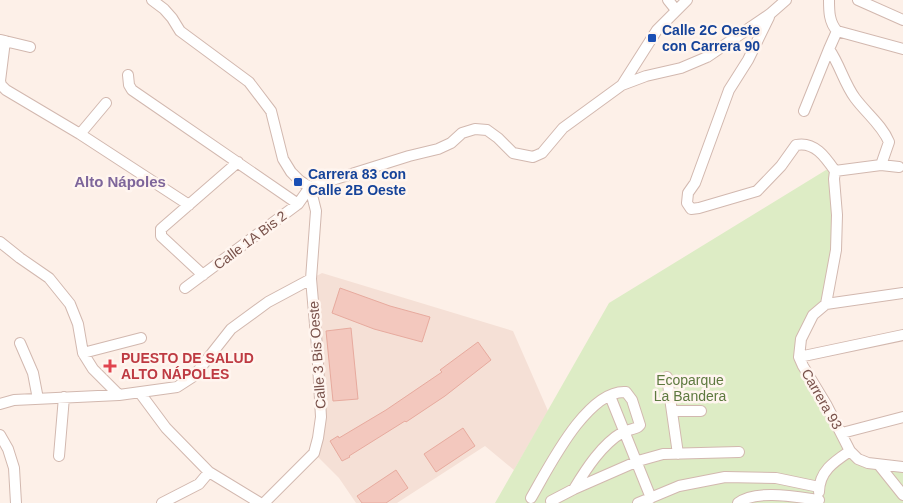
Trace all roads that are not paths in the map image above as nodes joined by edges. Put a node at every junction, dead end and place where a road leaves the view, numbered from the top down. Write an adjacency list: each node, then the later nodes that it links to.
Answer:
1 (152, 0): 24 (street)
2 (668, 0): 7 (street)
3 (687, 0): 7 (street)
4 (786, 0): 8 (street)
5 (829, 0): 10 (street)
6 (858, 0): 9 (street)
7 (676, 10): 16 (street)
8 (770, 14): 16 (street); 23 (street)
9 (903, 20)
10 (837, 31): 13 (street); 14 (street)
11 (3, 41): 12 (street); 19 (street)
12 (30, 48)
13 (829, 49): 18 (street); 21 (street)
14 (903, 49)
15 (128, 75): 20 (street)
16 (622, 85): 24 (street)
17 (106, 103): 19 (street)
18 (804, 111)
19 (80, 134): 26 (street)
20 (238, 162): 25 (street); 26 (street)
21 (881, 165): 22 (street); 23 (street)
22 (899, 167)
23 (835, 171): 32 (street)
24 (310, 187): 25 (street, Calle 1A Bis 2); 29 (street, Calle 3 Bis Oeste)
25 (298, 204): 28 (street, Calle 1A Bis 2)
26 (189, 205): 28 (street)
27 (0, 242): 36 (street)
28 (203, 275): 30 (street, Calle 1A Bis 2)
29 (311, 279): 39 (street); 68 (street, Calle 3 Bis Oeste)
30 (185, 288)
31 (903, 293): 32 (street)
32 (826, 304): 37 (street, Carrera 93)
33 (903, 335): 37 (street)
34 (141, 338): 36 (street)
35 (20, 343): 43 (street)
36 (83, 354): 40 (street)
37 (799, 357): 49 (street, Carrera 93)
38 (667, 377): 46 (street)
39 (140, 393): 40 (street); 58 (street)
40 (119, 395): 42 (street)
41 (610, 396): 48 (street); 48 (street); 62 (street)
42 (64, 397): 43 (street); 54 (street)
43 (38, 399): 44 (street)
44 (0, 404)
45 (701, 411): 46 (street)
46 (672, 412): 53 (street)
47 (903, 417): 49 (street)
48 (624, 432): 55 (street); 60 (street)
49 (842, 433): 51 (street, Carrera 93)
50 (0, 435): 66 (street)
51 (850, 450): 56 (street); 59 (street)
52 (739, 452): 53 (street)
53 (678, 454): 55 (street)
54 (59, 456)
55 (638, 461): 60 (street); 63 (street)
56 (879, 464): 57 (street); 61 (street)
57 (903, 467)
58 (209, 472): 67 (street); 68 (street)
59 (819, 487): 63 (street); 65 (street)
60 (574, 489): 64 (street)
61 (903, 496): 71 (street)
62 (531, 498)
63 (651, 498): 69 (street)
64 (551, 501)
65 (819, 501): 70 (street)
66 (16, 503)
67 (162, 503)
68 (262, 503)
69 (638, 503)
70 (738, 503)
71 (900, 503)

